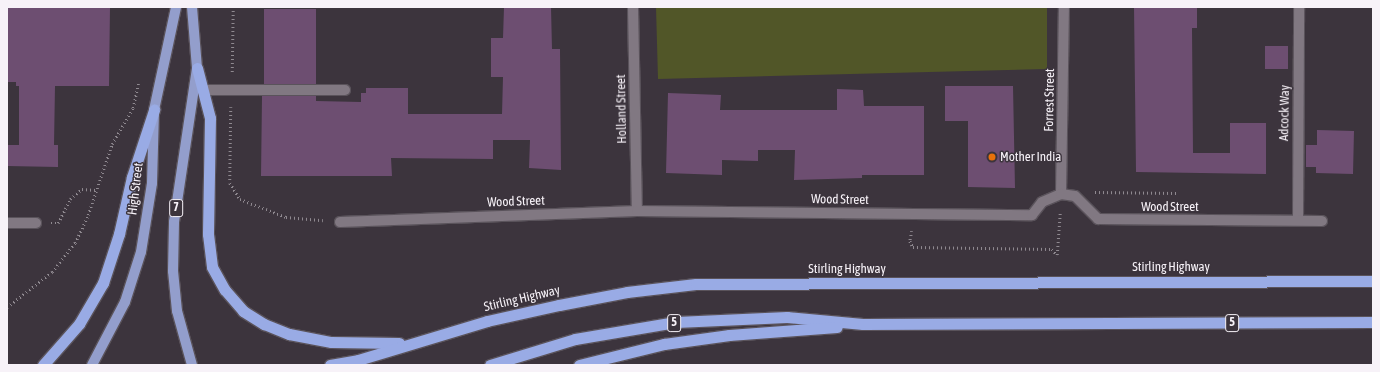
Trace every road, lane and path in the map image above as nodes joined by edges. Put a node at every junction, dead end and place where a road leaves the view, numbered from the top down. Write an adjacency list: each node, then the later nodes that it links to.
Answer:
1 (176, 7): 12 (main road, High Street / 7)
2 (192, 7): 7 (main road, 7)
3 (234, 7): 9 (path)
4 (633, 7): 18 (street, Holland Street)
5 (1064, 7): 15 (street, Forrest Street)
6 (1299, 7): 21 (street, Adcock Way)
7 (197, 68): 10 (highway); 34 (main road, 7)
8 (138, 84): 13 (path)
9 (231, 89): 10 (street); 11 (street); 23 (path)
10 (202, 90): 31 (highway)
11 (345, 90)
12 (154, 110): 32 (highway, 7); 33 (main road, High Street / 7)
13 (96, 190): 25 (path); 28 (path)
14 (1094, 192): 16 (path)
15 (1061, 194): 18 (street, Wood Street); 21 (street, Wood Street)
16 (1177, 194)
17 (1061, 210): 19 (path)
18 (637, 211): 23 (street, Wood Street)
19 (1056, 211)
20 (1060, 220): 26 (path)
21 (1298, 220): 22 (street, Wood Street)
22 (1322, 221)
23 (340, 222)
24 (7, 223): 25 (street)
25 (36, 224)
26 (918, 229)
27 (1373, 281): 31 (highway, Stirling Highway)
28 (7, 307)
29 (1373, 322): 30 (highway, 5)
30 (863, 324): 36 (highway, 5); 37 (highway)
31 (410, 344): 35 (highway, Stirling Highway)
32 (43, 365)
33 (92, 365)
34 (192, 365)
35 (330, 365)
36 (490, 365)
37 (579, 365)

